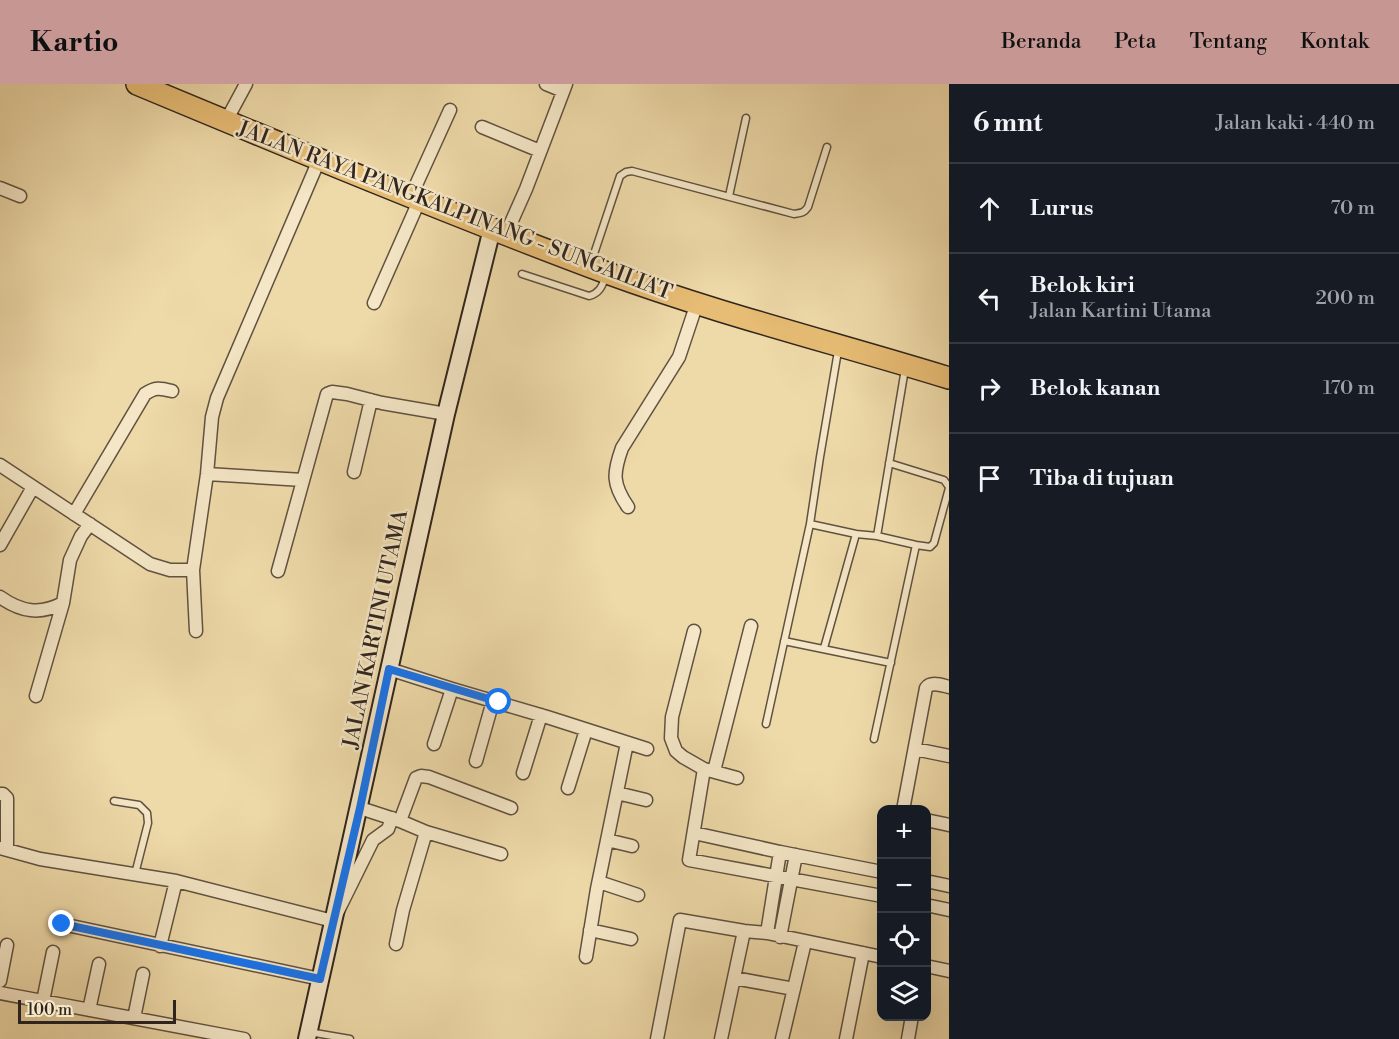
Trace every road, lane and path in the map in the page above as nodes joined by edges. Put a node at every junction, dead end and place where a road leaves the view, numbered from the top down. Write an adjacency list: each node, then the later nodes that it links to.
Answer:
1 (137, 84): 7 (highway, JALAN RAYA PANGKALPINANG - SUNGAILIAT)
2 (246, 84): 7 (street)
3 (546, 84): 4 (street)
4 (565, 88): 10 (street)
5 (450, 110): 15 (street)
6 (746, 118): 14 (lane)
7 (226, 121): 11 (highway, JALAN RAYA PANGKALPINANG - SUNGAILIAT)
8 (482, 127): 10 (street)
9 (827, 147): 14 (lane)
10 (540, 151): 16 (street)
11 (318, 160): 15 (highway, JALAN RAYA PANGKALPINANG - SUNGAILIAT); 30 (street)
12 (0, 188): 13 (street)
13 (20, 196)
14 (729, 196): 17 (lane)
15 (415, 198): 16 (highway, JALAN RAYA PANGKALPINANG - SUNGAILIAT); 19 (street)
16 (499, 231): 17 (highway, JALAN RAYA PANGKALPINANG - SUNGAILIAT); 26 (street, JALAN KARTINI UTAMA)
17 (599, 269): 18 (lane); 20 (highway, JALAN RAYA PANGKALPINANG - SUNGAILIAT)
18 (522, 274)
19 (374, 303)
20 (697, 303): 21 (highway, JALAN RAYA PANGKALPINANG - SUNGAILIAT); 34 (street)
21 (839, 346): 22 (highway, JALAN RAYA PANGKALPINANG - SUNGAILIAT); 37 (lane)
22 (906, 365): 23 (highway, JALAN RAYA PANGKALPINANG - SUNGAILIAT); 27 (lane)
23 (949, 378)
24 (172, 391): 35 (street)
25 (371, 400): 26 (street); 29 (street); 31 (street)
26 (446, 414): 52 (street, JALAN KARTINI UTAMA)
27 (889, 464): 33 (lane); 39 (lane)
28 (0, 465): 32 (street)
29 (354, 472)
30 (207, 474): 31 (street); 42 (street)
31 (303, 480): 43 (street)
32 (33, 487): 35 (street); 40 (street)
33 (949, 488): 41 (lane)
34 (628, 507)
35 (74, 514): 36 (street)
36 (90, 524): 42 (street); 45 (street)
37 (810, 524): 38 (lane); 49 (lane)
38 (855, 534): 39 (lane); 50 (lane)
39 (877, 536): 41 (lane)
40 (0, 545)
41 (916, 546): 51 (lane)
42 (193, 570): 47 (street)
43 (278, 571)
44 (0, 597): 45 (street)
45 (63, 603): 55 (street)
46 (751, 626): 67 (street)
47 (196, 631)
48 (694, 631): 67 (street)
49 (784, 641): 50 (lane); 58 (lane)
50 (824, 648): 51 (lane)
51 (891, 663): 60 (lane)
52 (389, 669): 54 (street); 76 (street, JALAN KARTINI UTAMA)
53 (949, 687): 64 (street)
54 (452, 689): 56 (street); 62 (street)
55 (36, 696)
56 (493, 701): 57 (street); 66 (street)
57 (540, 715): 59 (street); 68 (street)
58 (766, 724)
59 (586, 730): 61 (street); 70 (street)
60 (874, 739)
61 (627, 743): 63 (street); 71 (street)
62 (434, 744)
63 (647, 749)
64 (915, 749): 65 (street); 75 (street)
65 (949, 756)
66 (476, 761)
67 (709, 770): 69 (street); 82 (street)
68 (523, 773)
69 (737, 778)
70 (568, 788)
71 (617, 793): 73 (street); 83 (street)
72 (0, 794): 85 (street)
73 (646, 800)
74 (114, 801): 90 (lane)
75 (904, 805)
76 (360, 808): 78 (street); 101 (street, JALAN KARTINI UTAMA)
77 (511, 808): 78 (street)
78 (396, 819): 81 (street); 101 (street)
79 (931, 821): 80 (street)
80 (949, 825)
81 (426, 832): 87 (street); 109 (street)
82 (694, 833): 86 (street); 91 (street)
83 (607, 840): 84 (street); 94 (street)
84 (633, 846)
85 (4, 849): 90 (street)
86 (780, 852): 88 (street); 91 (street)
87 (501, 854)
88 (796, 855): 89 (street); 92 (street)
89 (877, 871)
90 (135, 874): 93 (street)
91 (777, 876): 92 (street); 105 (street)
92 (792, 879): 98 (street); 106 (street)
93 (176, 880): 101 (street); 111 (street)
94 (599, 882): 97 (street); 103 (street)
95 (931, 882): 96 (street)
96 (949, 886)
97 (638, 895)
98 (877, 895)
99 (931, 906): 100 (street)
100 (949, 910)
101 (333, 921): 121 (street, JALAN KARTINI UTAMA)
102 (62, 924): 111 (street)
103 (590, 930): 107 (street); 115 (street)
104 (744, 931): 105 (street); 120 (street); 132 (street)
105 (766, 933): 106 (street)
106 (780, 937): 108 (street)
107 (631, 939)
108 (805, 942): 113 (street); 123 (street)
109 (396, 944)
110 (7, 945): 122 (street)
111 (160, 946): 121 (street)
112 (53, 952): 125 (street)
113 (863, 953): 114 (street); 135 (street)
114 (877, 956)
115 (585, 957)
116 (99, 964): 126 (street)
117 (931, 967): 118 (street)
118 (949, 971)
119 (143, 974): 127 (street)
120 (734, 978): 123 (street); 133 (street)
121 (320, 979): 129 (street, JALAN KARTINI UTAMA)
122 (0, 981)
123 (795, 989): 134 (street)
124 (0, 993): 125 (street)
125 (43, 1001): 126 (street)
126 (89, 1010): 127 (street)
127 (134, 1018): 130 (street)
128 (911, 1021): 136 (street)
129 (308, 1035): 131 (lane)
130 (244, 1039)
131 (350, 1039)
132 (657, 1039)
133 (721, 1039)
134 (783, 1039)
135 (846, 1039)
136 (908, 1039)

